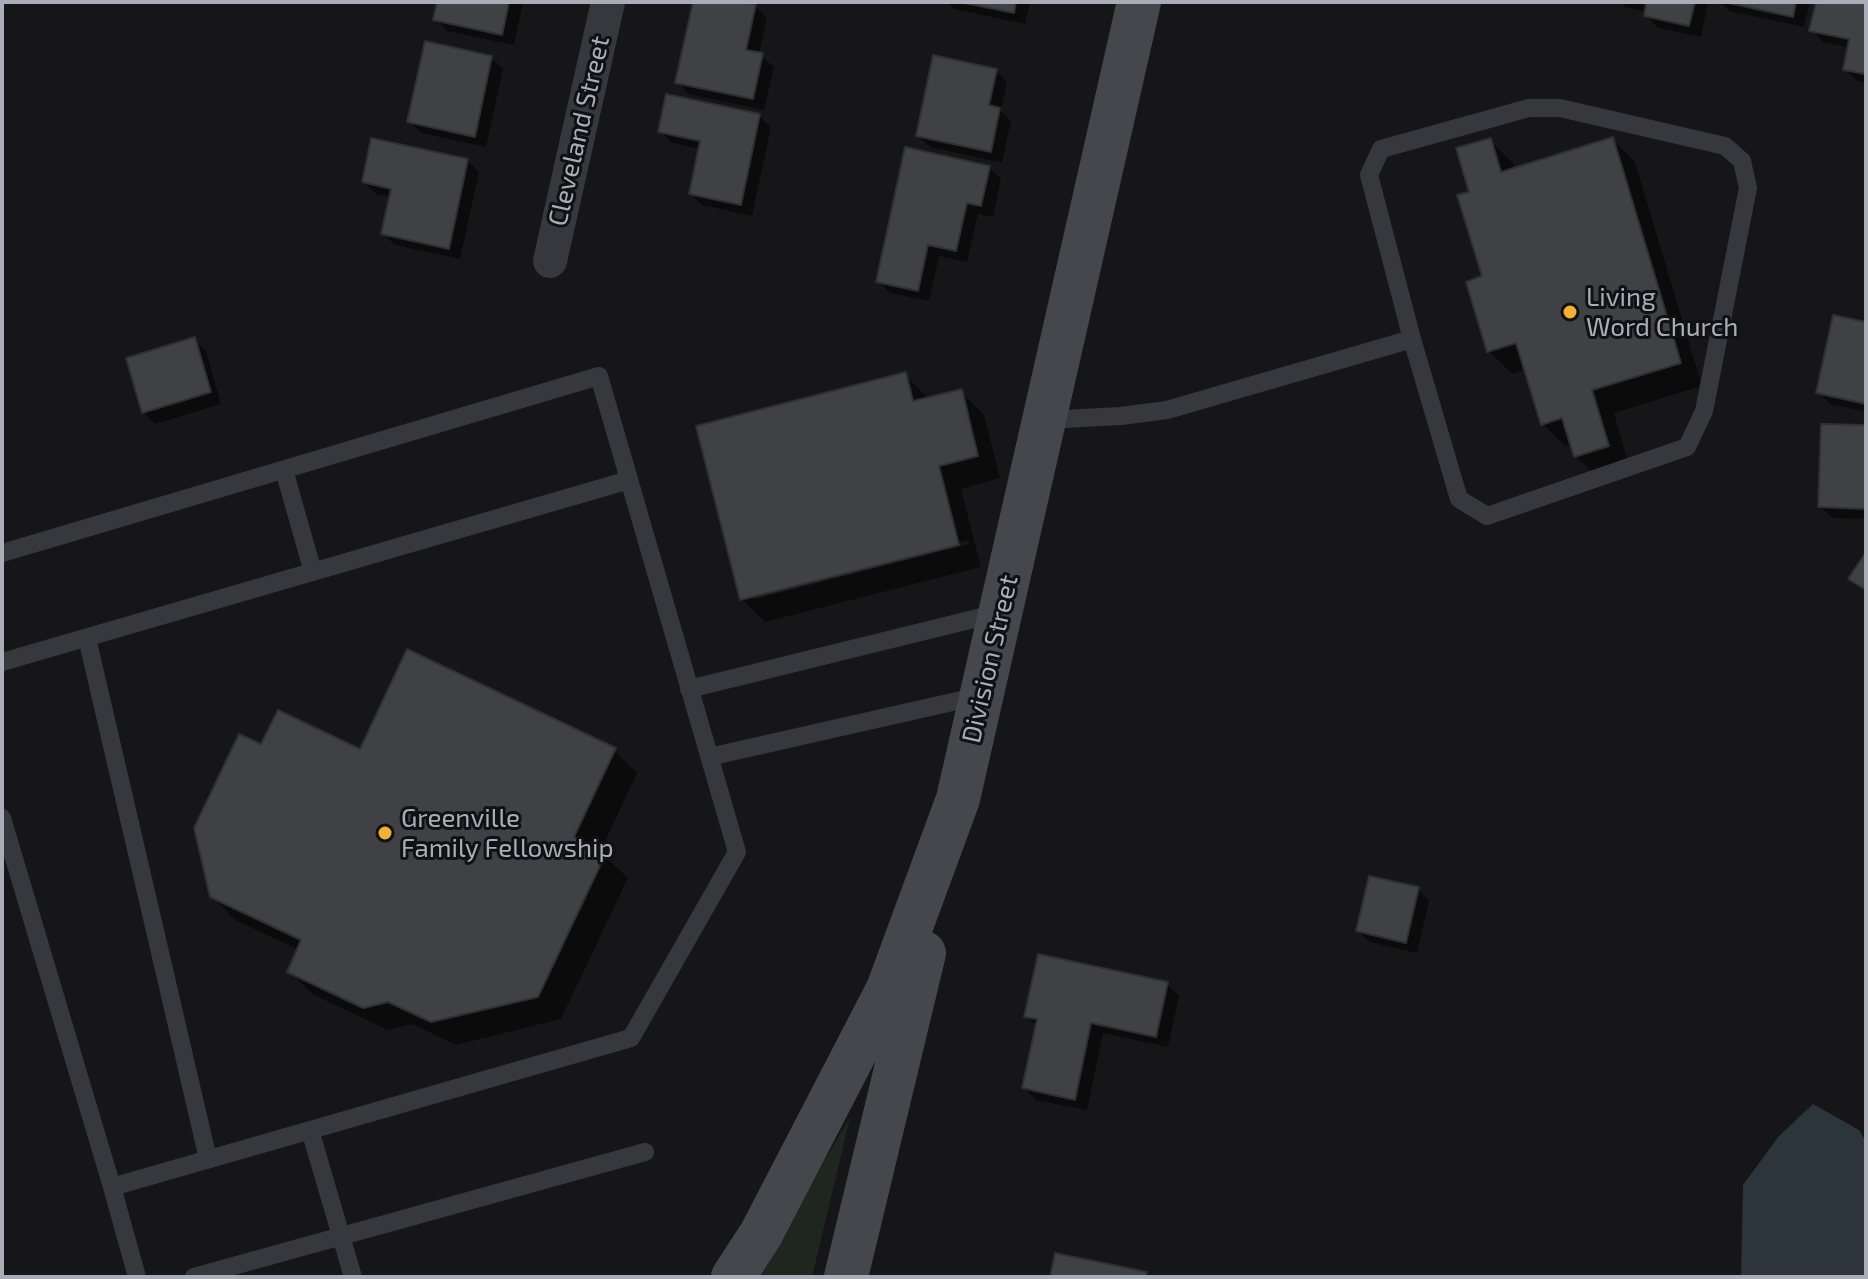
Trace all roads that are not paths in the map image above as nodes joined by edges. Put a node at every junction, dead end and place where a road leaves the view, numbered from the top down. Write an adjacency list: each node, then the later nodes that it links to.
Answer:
1 (608, 2): 3 (street, Cleveland Street)
2 (1139, 2): 5 (street, Division Street)
3 (550, 261)
4 (1412, 339): 4 (lane); 5 (lane)
5 (1045, 420): 10 (street, Division Street)
6 (284, 470): 7 (lane); 8 (lane); 9 (lane)
7 (629, 480): 9 (lane); 13 (lane)
8 (2, 553)
9 (313, 572): 11 (lane)
10 (1001, 612): 13 (lane); 14 (street, Division Street)
11 (87, 638): 12 (lane); 20 (lane)
12 (2, 662)
13 (689, 689): 15 (lane)
14 (982, 695): 15 (lane); 16 (street, Division Street)
15 (709, 757): 18 (lane)
16 (958, 799): 26 (street, Division Street); 27 (street)
17 (2, 818): 21 (lane)
18 (310, 1130): 20 (lane); 22 (lane)
19 (645, 1152): 22 (lane)
20 (208, 1159): 21 (lane)
21 (112, 1187): 23 (lane)
22 (341, 1237): 24 (lane); 25 (lane)
23 (137, 1277)
24 (194, 1277)
25 (353, 1277)
26 (733, 1277)
27 (846, 1277)

